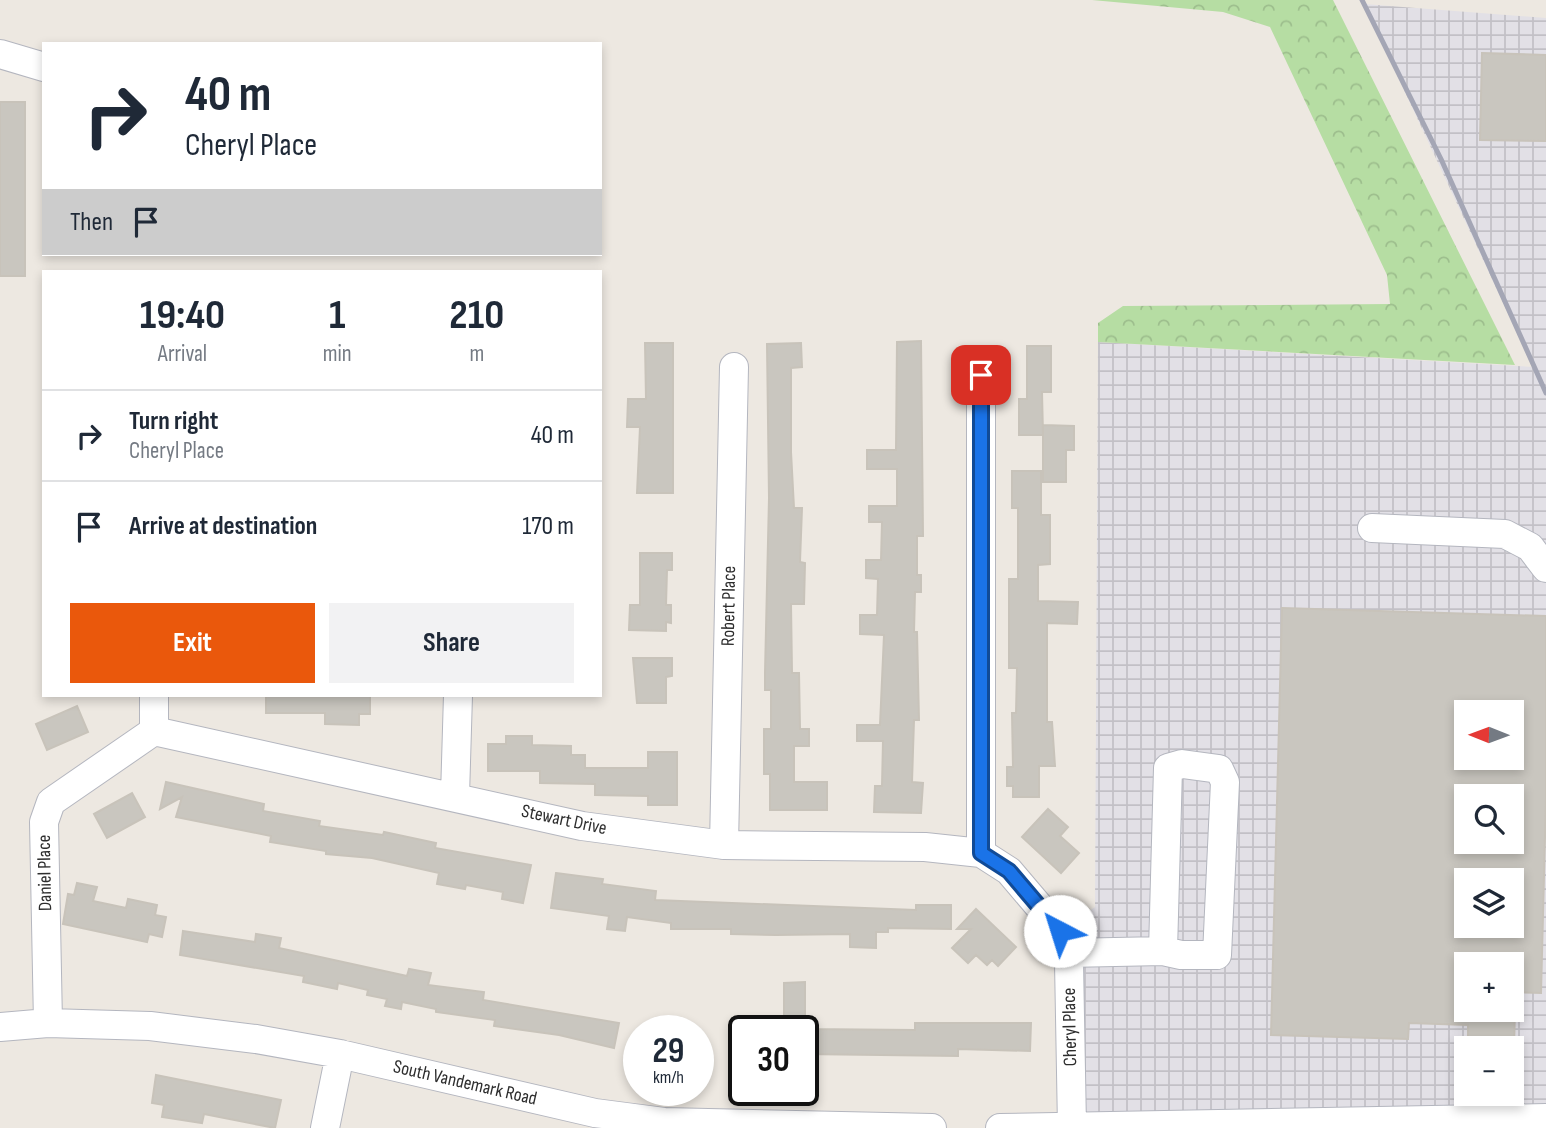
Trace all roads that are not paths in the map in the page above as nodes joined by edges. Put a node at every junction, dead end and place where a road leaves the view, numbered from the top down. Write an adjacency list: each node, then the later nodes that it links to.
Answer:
1 (0, 54): 2 (street)
2 (42, 66)
3 (734, 367): 11 (street, Robert Place)
4 (981, 375): 12 (street)
5 (1373, 528): 6 (street)
6 (1546, 568)
7 (154, 697): 9 (street)
8 (458, 697): 10 (street)
9 (154, 731): 10 (street, Stewart Drive); 15 (street, Daniel Place)
10 (455, 796): 11 (street, Stewart Drive)
11 (724, 845): 12 (street, Stewart Drive)
12 (981, 853): 14 (street, Cheryl Place)
13 (1163, 951): 13 (street); 14 (street)
14 (1067, 953): 19 (street, Cheryl Place)
15 (48, 1023): 16 (street, South Vandemark Road); 17 (street, South Vandemark Road)
16 (0, 1027)
17 (340, 1054): 20 (street); 21 (street, South Vandemark Road)
18 (1528, 1122): 19 (street)
19 (1072, 1127): 22 (street)
20 (325, 1128)
21 (932, 1128)
22 (1000, 1128)

